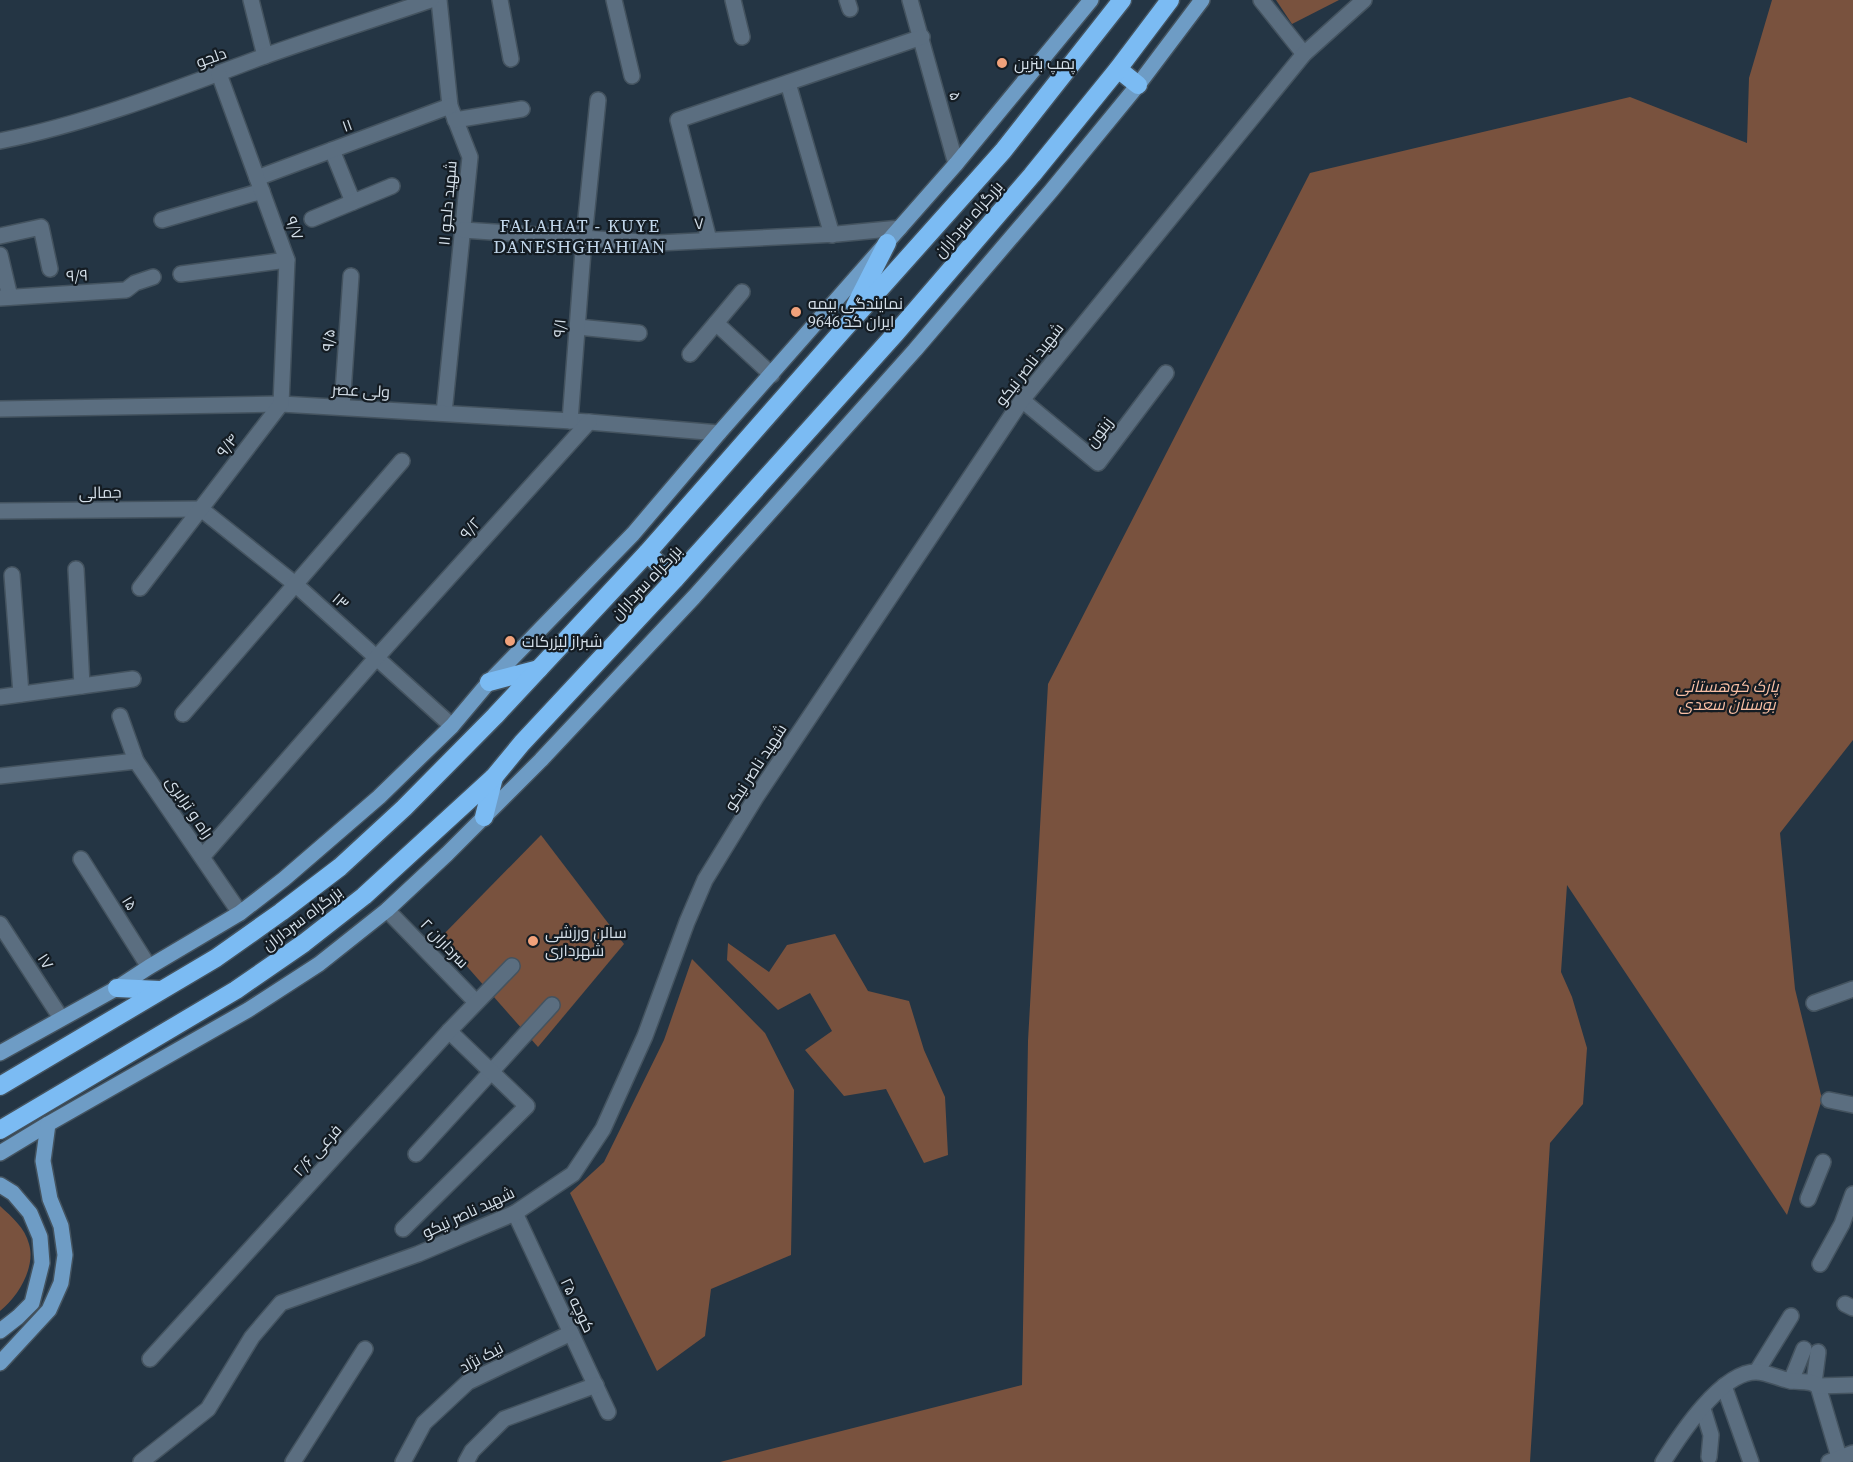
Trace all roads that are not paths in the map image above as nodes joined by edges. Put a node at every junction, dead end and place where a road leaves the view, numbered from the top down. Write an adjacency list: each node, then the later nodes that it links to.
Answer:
1 (251, 0): 17 (street)
2 (431, 0): 17 (street, دلجو)
3 (439, 0): 26 (street, شهید دلجو ۱۱)
4 (500, 0): 18 (street)
5 (614, 0): 21 (street)
6 (733, 0): 14 (street)
7 (910, 0): 15 (street, ۵)
8 (1091, 0): 29 (main road)
9 (1122, 0): 52 (highway, بزرگراه سرداران)
10 (1170, 0): 19 (highway, بزرگراه سرداران)
11 (1202, 0): 23 (main road)
12 (1261, 0): 16 (street)
13 (1364, 0): 16 (street, شهید ناصر نیکو)
14 (742, 37)
15 (922, 38): 22 (street); 29 (street, ۵)
16 (1304, 54): 57 (street, شهید ناصر نیکو)
17 (264, 56): 20 (street, دلجو)
18 (511, 59)
19 (1118, 69): 23 (highway); 71 (highway, بزرگراه سرداران)
20 (219, 74): 27 (street, دلجو); 30 (street, ۹/۷)
21 (632, 76)
22 (788, 83): 37 (street); 40 (street)
23 (1138, 85): 87 (main road)
24 (598, 100): 39 (street, ۹/۱)
25 (522, 109): 26 (street, ۱۱)
26 (452, 113): 28 (street, ۱۱); 36 (street, شهید دلجو ۱۱)
27 (0, 141)
28 (332, 150): 30 (street, ۱۱); 32 (street)
29 (956, 164): 35 (main road)
30 (260, 184): 34 (street); 43 (street, ۹/۷)
31 (392, 186): 32 (street)
32 (353, 201): 33 (street)
33 (312, 219)
34 (162, 220)
35 (900, 228): 37 (street, ۷); 41 (main road)
36 (463, 230): 39 (street, ۷); 61 (street, شهید دلجو ۱۱)
37 (832, 235): 40 (street, ۷)
38 (0, 236): 44 (street)
39 (584, 238): 40 (street, ۷); 51 (street, ۹/۱)
40 (709, 240)
41 (887, 243): 52 (highway); 56 (main road)
42 (0, 255): 49 (street)
43 (287, 260): 45 (street); 58 (street, ۹/۷)
44 (50, 269)
45 (181, 274)
46 (351, 276): 59 (street, ۹/۵)
47 (153, 277): 49 (street, ۹/۹)
48 (742, 292): 50 (street)
49 (5, 297)
50 (716, 323): 54 (street); 56 (street)
51 (578, 327): 53 (street); 62 (street, ۹/۱)
52 (844, 328): 68 (highway, بزرگراه سرداران)
53 (639, 333)
54 (690, 354)
55 (1167, 373): 57 (street, زیتون)
56 (772, 375): 64 (main road)
57 (1022, 399): 118 (street, شهید ناصر نیکو)
58 (281, 404): 59 (street, ولی عصر); 60 (street, ولی عصر); 66 (street, ۹/۴)
59 (342, 407): 61 (street, ولی عصر)
60 (0, 409)
61 (444, 413): 62 (street, ولی عصر)
62 (570, 421): 63 (street, ولی عصر)
63 (589, 422): 64 (street, ولی عصر); 74 (street, ۹/۲)
64 (719, 433): 77 (main road)
65 (402, 461): 72 (street)
66 (201, 509): 67 (street, جمالی); 72 (street, ۱۳); 73 (street, ۹/۴)
67 (0, 511)
68 (647, 553): 71 (highway); 75 (highway, بزرگراه سرداران)
69 (75, 569): 78 (street)
70 (12, 575): 79 (street)
71 (675, 579): 86 (highway, بزرگراه سرداران)
72 (295, 584): 74 (street, ۱۳); 81 (street)
73 (140, 588)
74 (377, 657): 83 (street, ۱۳); 88 (street, ۹/۲)
75 (539, 669): 77 (highway); 97 (highway, بزرگراه سرداران)
76 (133, 679): 78 (street)
77 (489, 682): 83 (main road)
78 (82, 686): 79 (street)
79 (21, 694): 80 (street)
80 (0, 697)
81 (183, 714)
82 (120, 716): 84 (street, راه و ترابری)
83 (452, 726): 91 (main road)
84 (136, 761): 85 (street); 88 (street, راه و ترابری)
85 (0, 776)
86 (494, 777): 87 (highway); 93 (highway, بزرگراه سرداران)
87 (484, 817): 90 (main road)
88 (202, 856): 91 (street, راه و ترابری)
89 (81, 859): 95 (street, ۱۵)
90 (387, 910): 99 (street, سرداران ۲); 102 (main road)
91 (240, 913): 95 (main road)
92 (0, 924): 103 (street, ۱۷)
93 (271, 966): 102 (main road); 111 (highway, بزرگراه سرداران)
94 (512, 966): 99 (street, فرعی ۲/۶)
95 (149, 967): 96 (main road)
96 (117, 988): 97 (highway); 103 (main road)
97 (160, 990): 107 (highway, بزرگراه سرداران)
98 (1853, 990): 100 (street)
99 (476, 1002): 104 (street, فرعی ۲/۶)
100 (1814, 1003)
101 (552, 1005): 106 (street)
102 (248, 1010): 110 (main road)
103 (61, 1018): 105 (main road)
104 (449, 1031): 106 (street); 126 (street, فرعی ۲/۶)
105 (0, 1053)
106 (491, 1072): 113 (street); 120 (street)
107 (0, 1086)
108 (1828, 1100): 109 (street)
109 (1853, 1105)
110 (48, 1124): 112 (main road); 127 (main road)
111 (0, 1130)
112 (0, 1153)
113 (416, 1154)
114 (1823, 1162): 117 (street)
115 (0, 1185): 123 (main road)
116 (1853, 1194): 119 (street)
117 (1808, 1199)
118 (515, 1213): 124 (street, کوچه ۲۵); 138 (street, شهید ناصر نیکو)
119 (1847, 1228): 121 (street)
120 (403, 1229)
121 (1821, 1264)
122 (1791, 1316): 128 (street)
123 (0, 1331)
124 (571, 1333): 130 (street, کوچه ۲۵); 140 (street, نیک نژاد)
125 (365, 1349): 139 (street)
126 (150, 1359)
127 (0, 1363)
128 (1757, 1371): 129 (street); 133 (street)
129 (1791, 1381): 131 (street); 131 (street)
130 (596, 1384): 135 (street, کوچه ۲۵); 141 (street)
131 (1816, 1384): 132 (street); 137 (street)
132 (1853, 1385)
133 (1724, 1386): 134 (street); 143 (street)
134 (1703, 1409): 136 (street); 142 (street)
135 (608, 1412)
136 (1709, 1457)
137 (1840, 1458)
138 (141, 1462)
139 (293, 1462)
140 (403, 1462)
141 (466, 1462)
142 (1663, 1462)
143 (1751, 1462)

